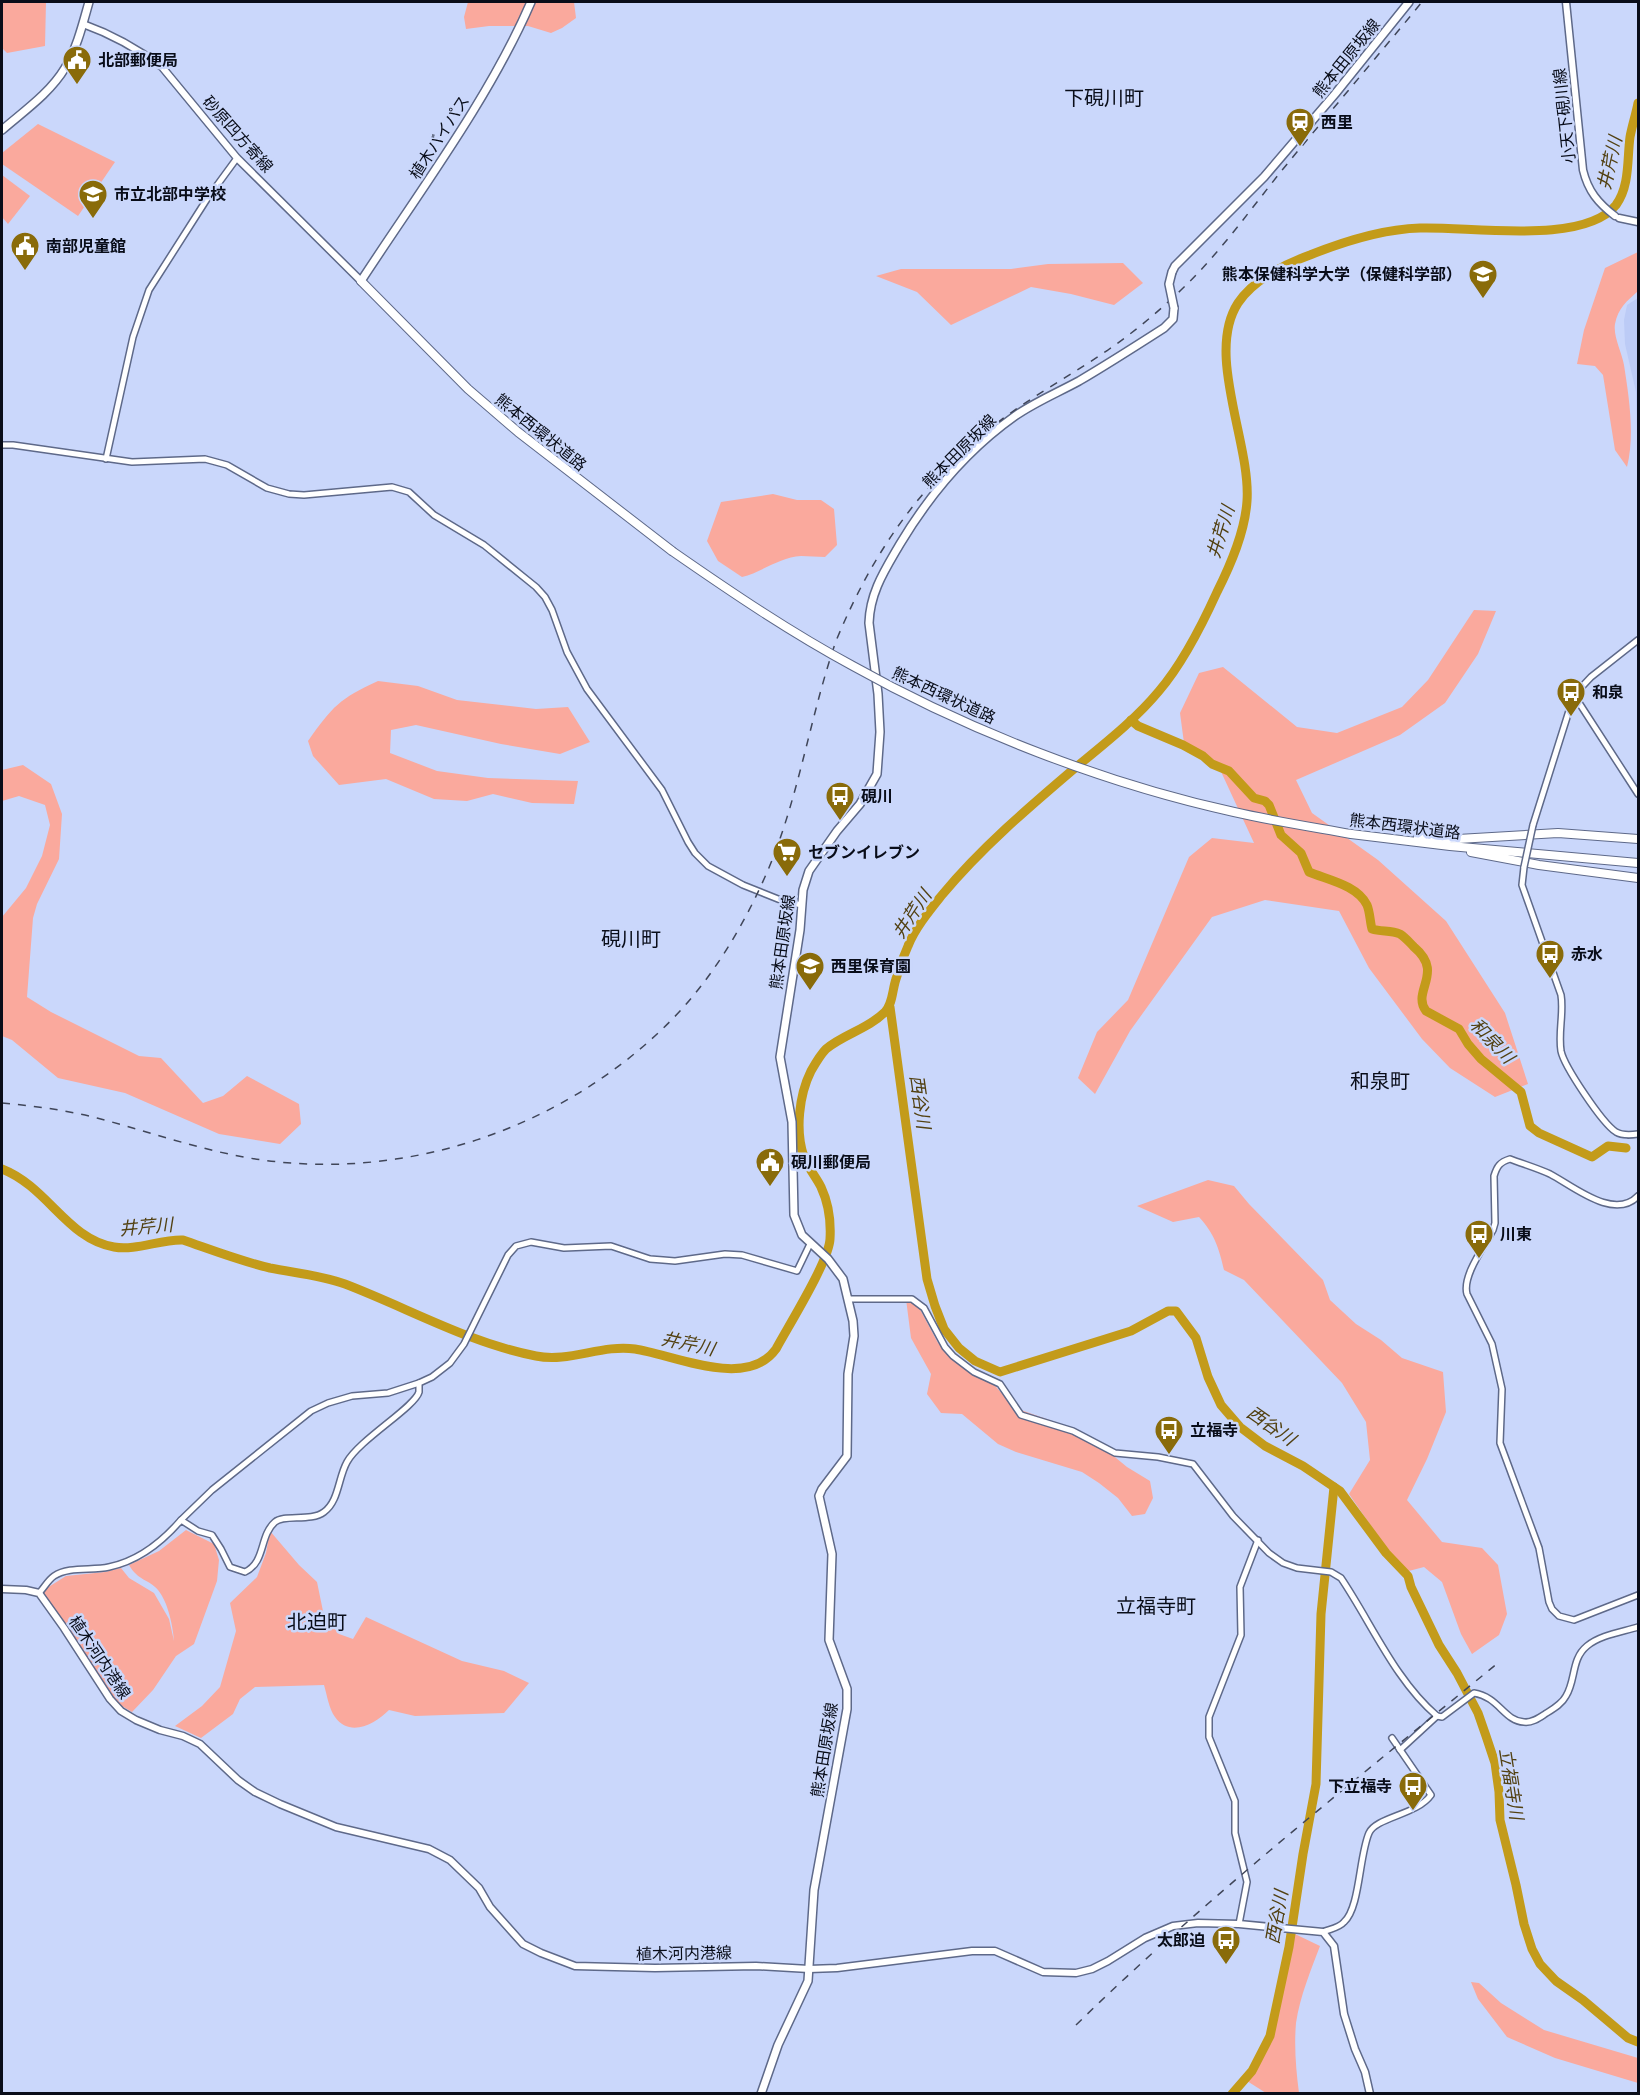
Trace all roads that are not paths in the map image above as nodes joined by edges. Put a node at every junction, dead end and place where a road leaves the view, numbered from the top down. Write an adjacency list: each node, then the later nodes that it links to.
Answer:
1 (89, 2): 5 (main road)
2 (531, 2): 9 (main road, 植木バイパス)
3 (1409, 2): 20 (main road, 熊本田原坂線, bridge)
4 (1566, 2): 8 (main road, 小天下硯川線)
5 (83, 24): 6 (main road); 7 (main road, 砂原四方寄線)
6 (2, 130)
7 (237, 158): 9 (main road, 砂原四方寄線); 11 (street)
8 (1638, 222)
9 (361, 281): 15 (highway, 熊本西環状道路, bridge)
10 (2, 445): 11 (street)
11 (106, 459): 20 (street)
12 (1638, 640): 13 (street)
13 (1574, 695): 14 (street); 21 (street, bridge)
14 (1638, 794)
15 (1351, 834): 16 (highway); 17 (highway, 熊本西環状道路)
16 (1638, 839)
17 (1450, 846): 18 (highway, 熊本西環状道路); 19 (highway)
18 (1638, 863)
19 (1638, 878)
20 (802, 905): 23 (main road, 熊本田原坂線)
21 (1638, 1134)
22 (1638, 1196): 30 (street)
23 (810, 1244): 24 (main road, 熊本田原坂線); 25 (street)
24 (848, 1299): 27 (street); 37 (main road, 熊本田原坂線)
25 (419, 1383): 26 (street); 26 (street)
26 (181, 1520): 29 (street)
27 (1257, 1540): 32 (street); 35 (street)
28 (2, 1589): 29 (main road)
29 (39, 1593): 37 (main road, 植木河内港線)
30 (1638, 1595)
31 (1638, 1627): 32 (street)
32 (1437, 1716): 34 (street)
33 (1392, 1738): 34 (street)
34 (1400, 1750): 36 (street)
35 (1239, 1924): 36 (main road, 植木河内港線); 37 (main road, 植木河内港線)
36 (1323, 1932): 39 (main road)
37 (809, 1969): 38 (main road, 熊本田原坂線)
38 (761, 2094)
39 (1370, 2094)

